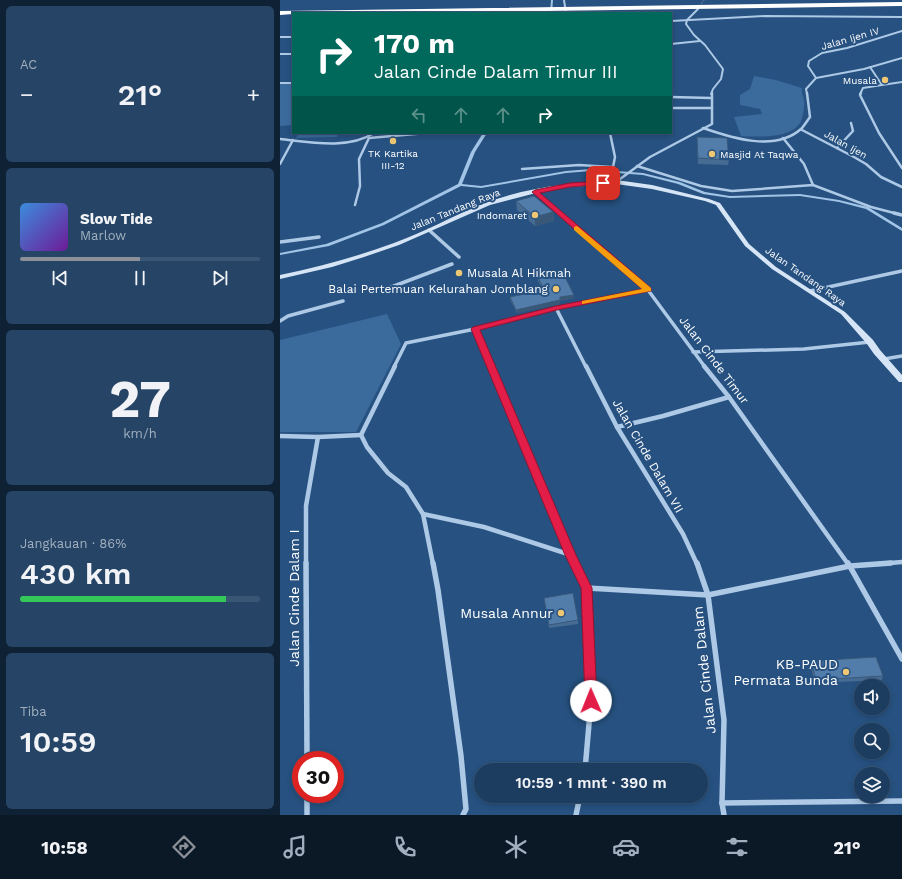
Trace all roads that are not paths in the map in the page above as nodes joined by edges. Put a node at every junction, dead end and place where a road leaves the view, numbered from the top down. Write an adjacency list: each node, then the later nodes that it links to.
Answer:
1 (564, 0): 7 (street)
2 (874, 0): 4 (highway)
3 (902, 4): 6 (highway)
4 (280, 8)
5 (698, 9): 11 (street)
6 (340, 12)
7 (566, 12)
8 (280, 13): 9 (highway)
9 (292, 13)
10 (902, 17): 11 (street)
11 (687, 20): 12 (street); 16 (street)
12 (672, 21)
13 (902, 32): 22 (street, Jalan Ijen IV)
14 (280, 37): 15 (street)
15 (292, 38)
16 (700, 40): 17 (street); 28 (street)
17 (672, 44)
18 (280, 54): 19 (street)
19 (292, 54)
20 (902, 58): 21 (street)
21 (870, 67): 22 (street); 26 (street)
22 (816, 78): 33 (street)
23 (902, 82): 26 (street)
24 (280, 83): 25 (street)
25 (292, 83)
26 (882, 85): 45 (street)
27 (672, 97): 28 (street)
28 (711, 98): 30 (street)
29 (672, 108): 30 (street)
30 (712, 108): 32 (street)
31 (851, 123): 41 (street)
32 (703, 128): 38 (street); 43 (street)
33 (802, 130): 38 (street); 41 (street, Jalan Ijen)
34 (373, 134): 37 (street)
35 (415, 134): 37 (street)
36 (610, 134): 44 (street)
37 (369, 138): 40 (street); 51 (street)
38 (782, 138): 48 (street)
39 (280, 139): 40 (street)
40 (293, 140): 42 (street)
41 (837, 148): 49 (street, Jalan Ijen)
42 (280, 164)
43 (637, 166): 47 (street); 48 (street)
44 (612, 167): 46 (street); 47 (street)
45 (902, 168)
46 (522, 169)
47 (612, 180): 50 (street, Jalan Tandang Raya); 62 (street, Jalan Tandang Raya)
48 (813, 185): 52 (street)
49 (902, 187)
50 (535, 192): 53 (street, Jalan Tandang Raya); 60 (street, Jalan Cinde Timur)
51 (354, 205)
52 (902, 215)
53 (429, 230): 56 (street); 59 (street, Jalan Tandang Raya)
54 (319, 237): 55 (street)
55 (280, 242)
56 (460, 257)
57 (452, 264): 61 (street)
58 (902, 270): 62 (street)
59 (280, 277)
60 (648, 290): 64 (street); 68 (street, Jalan Cinde Timur)
61 (381, 291)
62 (810, 291): 67 (street, Jalan Tandang Raya)
63 (343, 301): 65 (street)
64 (556, 308): 66 (street); 73 (street, Jalan Cinde Dalam VII)
65 (280, 321)
66 (475, 329): 74 (street); 78 (street)
67 (870, 342): 68 (street); 70 (street, Jalan Tandang Raya)
68 (692, 352): 72 (street, Jalan Cinde Timur)
69 (902, 356): 70 (street)
70 (884, 360): 71 (street, Jalan Tandang Raya)
71 (902, 380)
72 (729, 397): 73 (street); 80 (street, Jalan Cinde Timur)
73 (617, 427): 82 (street, Jalan Cinde Dalam VII)
74 (361, 435): 76 (street); 77 (street)
75 (280, 436): 76 (street)
76 (318, 437): 84 (street, Jalan Cinde Dalam I)
77 (423, 514): 78 (street); 91 (street)
78 (571, 555): 81 (street)
79 (902, 562): 80 (street)
80 (850, 566): 82 (street); 83 (street, Jalan Cinde Timur)
81 (587, 588): 82 (street); 85 (street)
82 (708, 595): 89 (street, Jalan Cinde Dalam)
83 (902, 660)
84 (307, 751)
85 (586, 763)
86 (902, 801): 89 (street)
87 (307, 803): 90 (street)
88 (579, 803): 92 (street)
89 (722, 803): 93 (street, Jalan Cinde Dalam)
90 (307, 815)
91 (463, 815)
92 (576, 815)
93 (724, 815)

